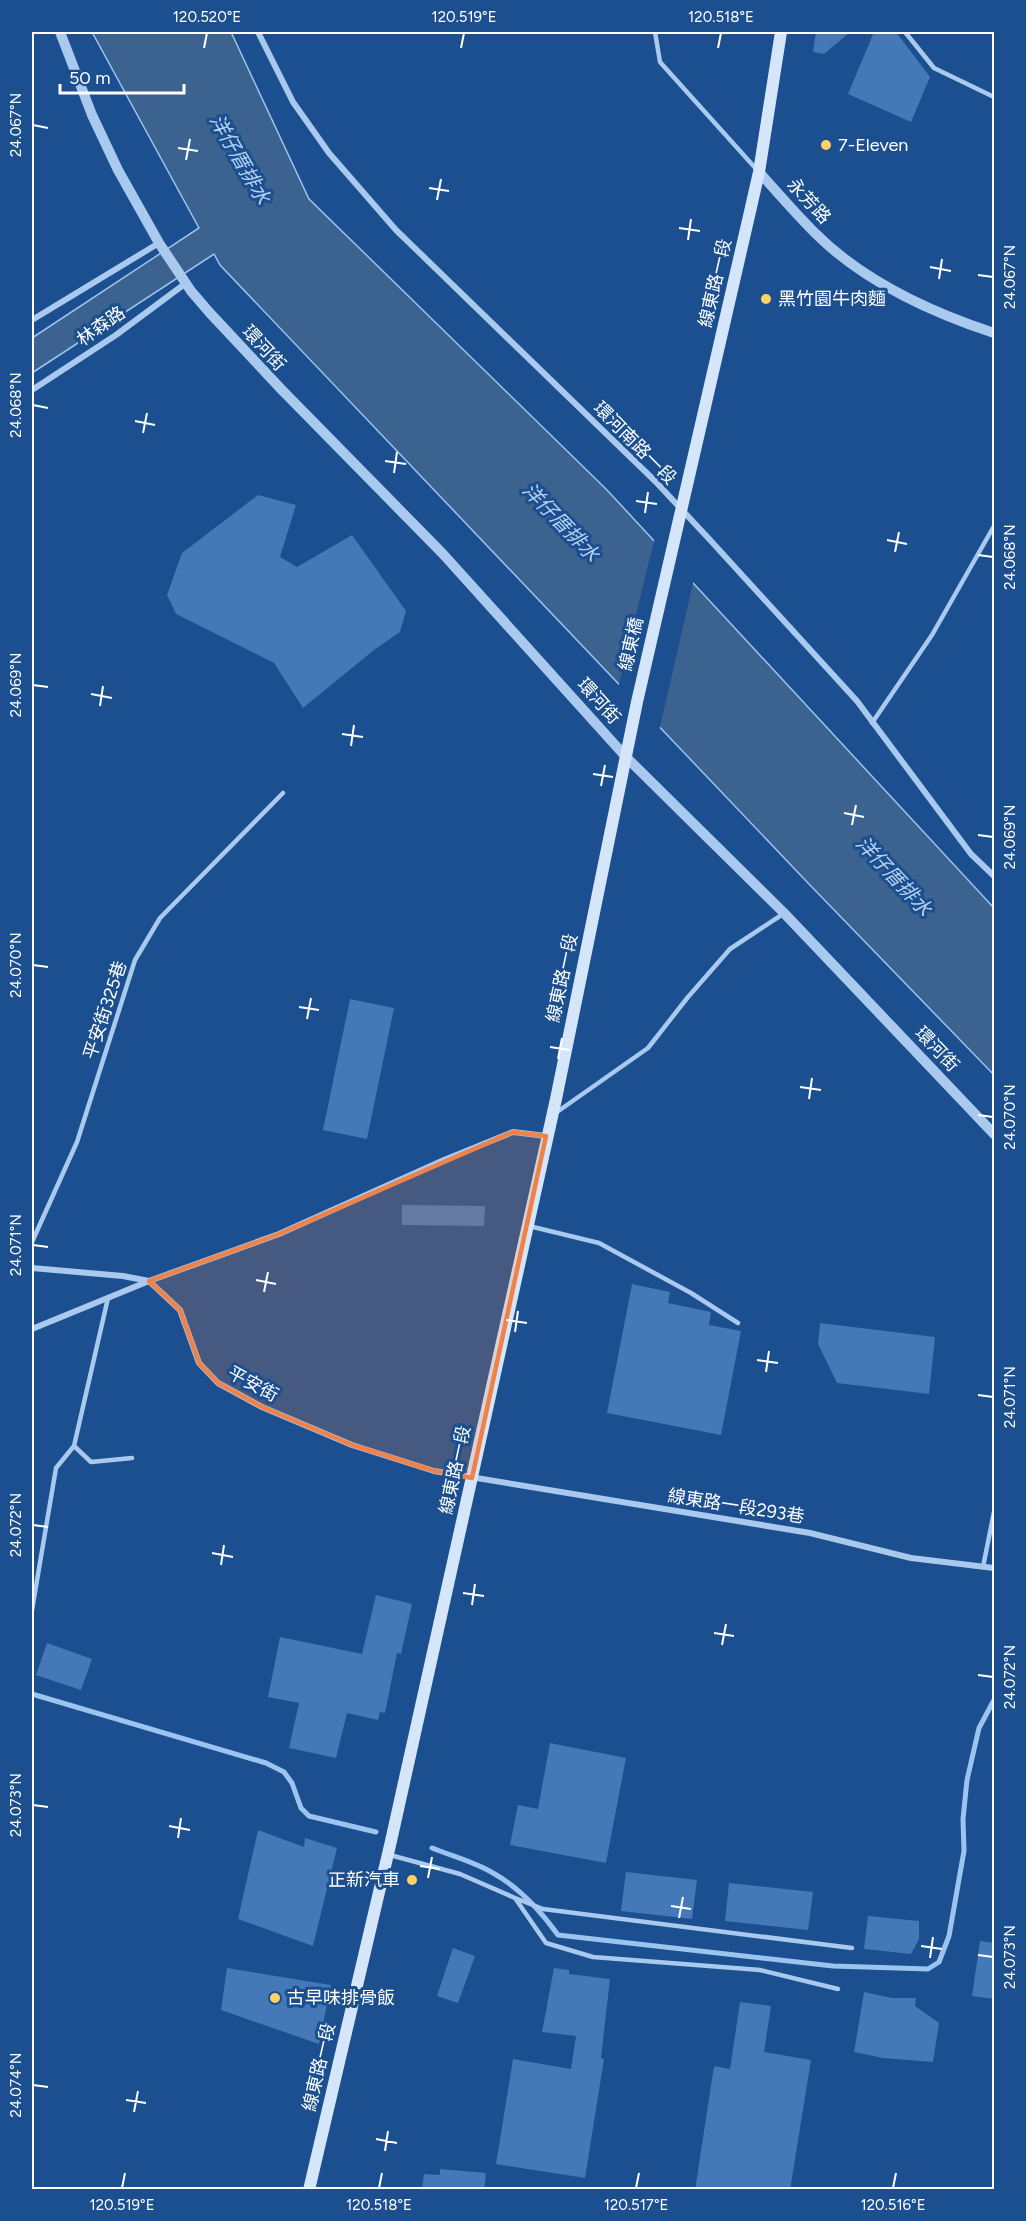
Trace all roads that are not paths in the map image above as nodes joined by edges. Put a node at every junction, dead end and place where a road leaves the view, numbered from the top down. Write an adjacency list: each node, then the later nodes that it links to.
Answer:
1 (60, 32): 8 (street, 環河街)
2 (258, 32): 13 (street, 環河南路一段)
3 (654, 32): 7 (lane, 永芳路)
4 (781, 32): 7 (main road, 線東路一段)
5 (904, 32): 6 (lane)
6 (994, 97)
7 (759, 172): 11 (street, 永芳路); 13 (main road, 線東路一段)
8 (159, 243): 9 (street, 環河街); 10 (street)
9 (186, 283): 12 (street, 林森路); 17 (street, 環河街)
10 (32, 320)
11 (994, 333)
12 (32, 390)
13 (680, 509): 15 (main road, 線東路一段); 16 (street, 環河南路一段)
14 (994, 526): 16 (lane)
15 (673, 540): 17 (main road, 線東橋)
16 (872, 723): 19 (street, 環河南路一段)
17 (626, 757): 20 (street, 環河街); 21 (main road, 線東路一段)
18 (283, 793): 25 (lane, 平安街325巷)
19 (994, 876)
20 (784, 913): 21 (lane); 22 (street, 環河街)
21 (552, 1116): 23 (main road, 線東路一段)
22 (994, 1134)
23 (546, 1136): 24 (main road, 線東路一段); 27 (street)
24 (526, 1226): 29 (lane); 33 (main road, 線東路一段)
25 (32, 1242)
26 (32, 1268): 27 (street)
27 (149, 1281): 28 (street); 33 (street, 平安街)
28 (108, 1298): 30 (street); 31 (lane)
29 (738, 1323)
30 (32, 1329)
31 (74, 1446): 32 (lane); 37 (lane)
32 (132, 1458)
33 (471, 1478): 35 (street, 線東路一段293巷); 38 (main road, 線東路一段)
34 (994, 1512): 35 (lane)
35 (983, 1567): 36 (street, 線東路一段293巷)
36 (994, 1568)
37 (32, 1610)
38 (388, 1854): 39 (lane); 42 (main road, 線東路一段)
39 (515, 1898): 40 (lane); 41 (lane)
40 (852, 1948)
41 (838, 1989)
42 (309, 2190)

